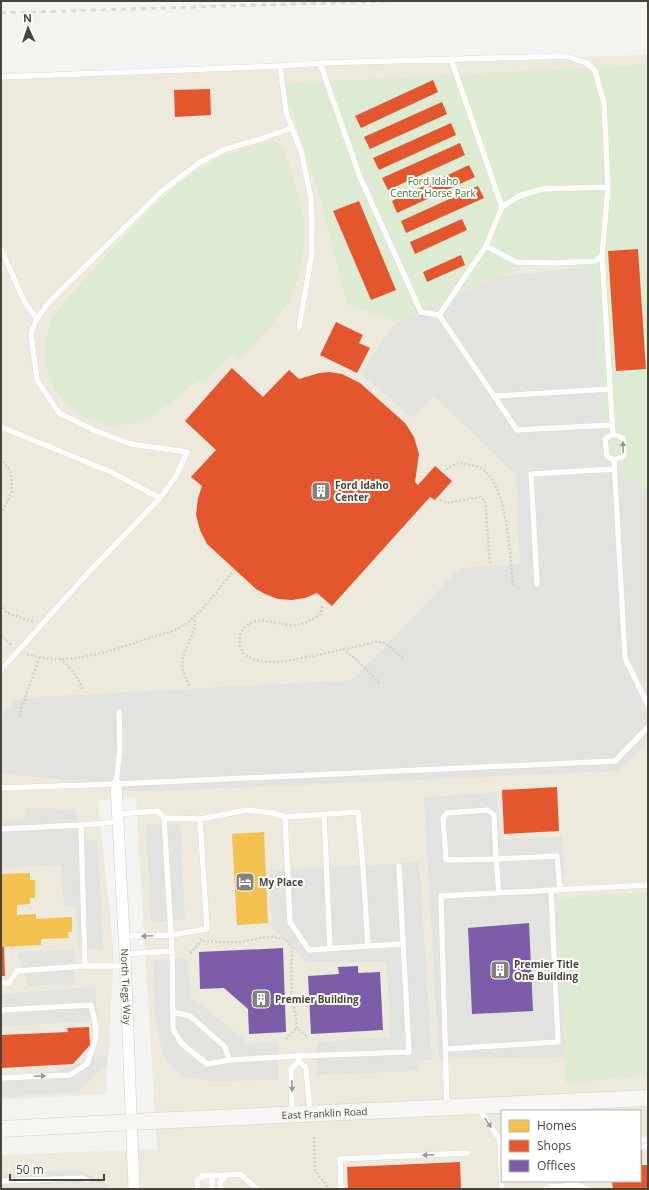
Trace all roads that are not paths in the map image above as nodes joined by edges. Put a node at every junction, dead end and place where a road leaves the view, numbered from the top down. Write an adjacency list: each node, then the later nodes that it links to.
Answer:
1 (451, 59): 2 (lane); 6 (lane); 7 (lane)
2 (320, 63): 3 (lane); 11 (lane)
3 (280, 66): 4 (lane); 5 (lane)
4 (1, 77)
5 (292, 128): 12 (lane); 13 (lane)
6 (608, 187): 7 (lane); 10 (lane)
7 (502, 207): 8 (lane)
8 (486, 246): 10 (lane); 11 (lane)
9 (1, 249): 12 (lane)
10 (602, 256): 14 (lane)
11 (439, 316): 15 (lane)
12 (37, 319): 21 (lane)
13 (299, 327)
14 (610, 389): 15 (lane); 16 (lane)
15 (494, 396): 16 (lane)
16 (612, 425): 18 (lane)
17 (1, 427): 21 (lane)
18 (613, 434): 19 (lane); 19 (lane, one-way to 18)
19 (614, 460): 20 (lane)
20 (615, 469): 22 (lane); 24 (lane)
21 (160, 498): 23 (lane)
22 (537, 584)
23 (1, 670)
24 (648, 705)
25 (118, 712): 27 (lane)
26 (648, 727): 27 (lane)
27 (116, 784): 28 (lane); 31 (street, North Tiegs Way)
28 (1, 788)
29 (324, 814): 30 (lane); 45 (lane); 46 (lane)
30 (285, 817): 33 (lane); 46 (lane)
31 (118, 818): 32 (lane); 34 (lane); 43 (street, North Tiegs Way)
32 (164, 818): 33 (lane); 42 (lane)
33 (200, 819): 42 (lane)
34 (81, 825): 35 (lane); 49 (lane)
35 (1, 829)
36 (496, 858): 36 (lane); 39 (lane); 41 (lane)
37 (399, 866): 44 (lane)
38 (648, 885): 39 (lane)
39 (560, 889): 40 (lane)
40 (551, 890): 41 (lane); 54 (lane)
41 (499, 893): 54 (lane)
42 (171, 935): 43 (lane, one-way to 43); 47 (lane)
43 (124, 936): 48 (street, North Tiegs Way)
44 (403, 944): 45 (lane); 55 (lane)
45 (368, 946): 46 (lane)
46 (330, 948)
47 (172, 951): 48 (lane); 53 (lane)
48 (125, 954): 50 (street, North Tiegs Way)
49 (85, 966): 50 (lane); 51 (lane)
50 (125, 966): 64 (street, North Tiegs Way)
51 (1, 983)
52 (1, 1010): 57 (lane, one-way to 52)
53 (173, 1012): 56 (lane); 56 (lane)
54 (446, 1049): 60 (lane)
55 (299, 1059): 56 (lane); 62 (lane); 63 (lane, one-way to 63)
56 (230, 1060)
57 (1, 1078)
58 (648, 1098): 61 (main road, East Franklin Road)
59 (476, 1105): 60 (main road, East Franklin Road); 61 (main road, East Franklin Road); 66 (lane, one-way to 66)
60 (447, 1107): 62 (main road, East Franklin Road)
61 (517, 1107)
62 (310, 1113): 63 (main road, East Franklin Road)
63 (292, 1114): 64 (main road, East Franklin Road)
64 (131, 1122): 65 (main road, East Franklin Road); 73 (street, North Tiegs Way)
65 (1, 1129)
66 (501, 1138)
67 (467, 1153): 78 (lane, one-way to 78)
68 (212, 1175): 69 (lane); 74 (lane); 75 (lane)
69 (226, 1175): 76 (lane); 77 (lane)
70 (87, 1180): 71 (lane)
71 (1, 1181)
72 (585, 1188): 79 (lane)
73 (134, 1189)
74 (198, 1189)
75 (212, 1189)
76 (220, 1189)
77 (257, 1189)
78 (341, 1189)
79 (546, 1189)

